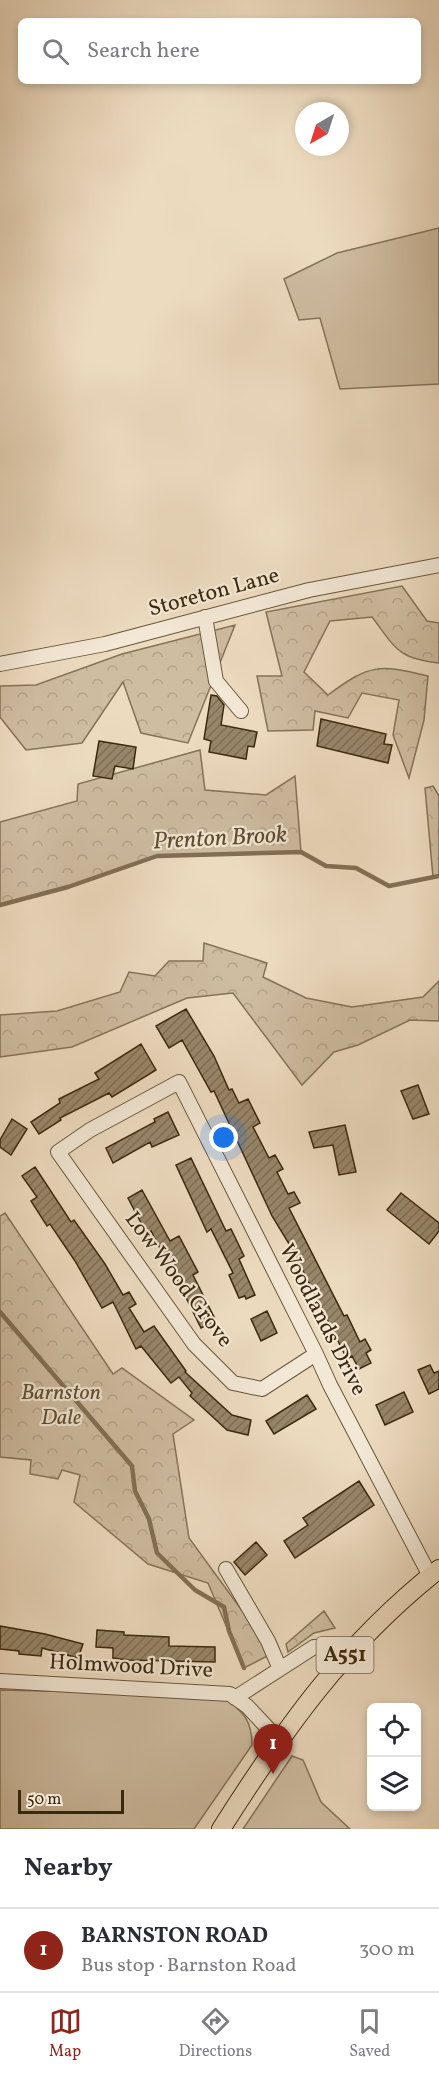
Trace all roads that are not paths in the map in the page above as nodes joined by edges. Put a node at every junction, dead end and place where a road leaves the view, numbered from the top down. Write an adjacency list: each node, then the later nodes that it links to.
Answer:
1 (439, 565): 2 (street, Storeton Lane)
2 (206, 617): 3 (street, Storeton Lane); 4 (street)
3 (0, 664)
4 (241, 711)
5 (179, 1082): 6 (street, Woodlands Drive); 6 (street, Low Wood Grove)
6 (316, 1354): 8 (street, Woodlands Drive)
7 (226, 1569): 10 (street)
8 (434, 1573): 9 (main road, A551)
9 (353, 1646): 10 (street); 13 (main road, A551)
10 (280, 1669): 12 (street)
11 (0, 1681): 12 (street, Holmwood Drive)
12 (235, 1698): 13 (street, Holmwood Drive)
13 (278, 1739): 14 (main road, A551)
14 (221, 1829)

